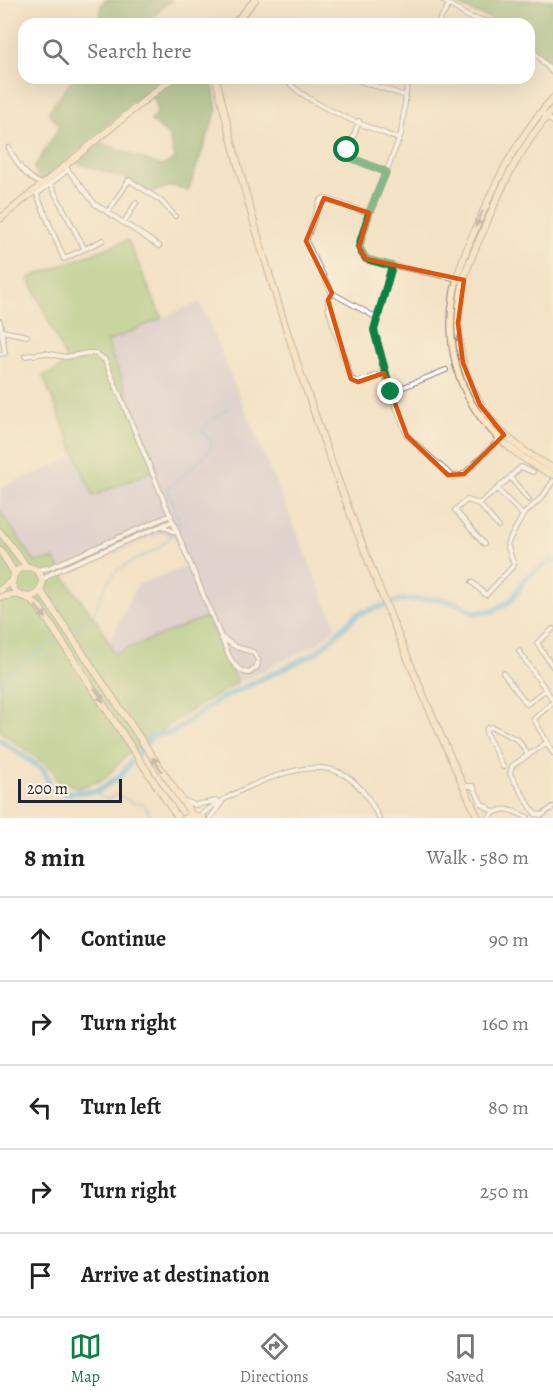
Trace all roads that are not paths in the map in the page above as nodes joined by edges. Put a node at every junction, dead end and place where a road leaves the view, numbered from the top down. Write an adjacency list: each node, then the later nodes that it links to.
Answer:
1 (255, 0): 4 (street)
2 (442, 0): 3 (street)
3 (449, 5): 5 (street); 6 (street)
4 (242, 18)
5 (441, 18)
6 (473, 18)
7 (535, 53): 8 (street)
8 (553, 73)
9 (165, 84): 22 (street)
10 (218, 84): 87 (street)
11 (290, 84): 18 (street)
12 (369, 84): 14 (street)
13 (407, 84): 14 (street)
14 (406, 96): 20 (street)
15 (553, 98): 17 (street)
16 (553, 109): 17 (street)
17 (544, 114): 19 (street); 36 (street)
18 (358, 121): 20 (street); 23 (street)
19 (553, 122)
20 (399, 140): 23 (street)
21 (9, 147): 24 (street)
22 (66, 168): 24 (street); 27 (street)
23 (386, 172): 28 (street)
24 (45, 184): 25 (street); 34 (street)
25 (36, 192): 30 (street); 34 (street)
26 (136, 203): 31 (street)
27 (108, 212): 29 (street); 31 (street)
28 (369, 213): 35 (street); 37 (street)
29 (176, 216)
30 (0, 219)
31 (124, 222): 33 (street)
32 (103, 240): 34 (street)
33 (159, 246)
34 (84, 248)
35 (392, 266): 36 (street); 38 (street)
36 (460, 279): 47 (street)
37 (332, 293): 38 (street); 45 (street)
38 (377, 318): 45 (street)
39 (0, 321): 40 (street)
40 (2, 331): 41 (street); 42 (street)
41 (27, 336)
42 (0, 354)
43 (26, 356): 56 (street)
44 (446, 370): 46 (street)
45 (384, 373): 46 (street)
46 (391, 392): 47 (street)
47 (502, 437): 48 (street); 50 (street)
48 (553, 468)
49 (533, 472): 51 (street)
50 (553, 475)
51 (510, 477): 53 (street); 54 (street)
52 (553, 480): 58 (street)
53 (497, 489): 55 (street); 58 (street)
54 (529, 500)
55 (479, 504): 62 (street); 65 (street)
56 (167, 505): 57 (street); 59 (street)
57 (171, 515): 59 (street); 60 (street)
58 (523, 515): 71 (street)
59 (159, 520): 68 (street)
60 (173, 521): 61 (street); 64 (street)
61 (162, 525): 64 (street); 70 (street)
62 (498, 526)
63 (0, 532): 67 (street)
64 (179, 535): 77 (street)
65 (484, 544)
66 (0, 550): 69 (street)
67 (27, 567): 68 (street); 69 (street)
68 (36, 570): 70 (street)
69 (14, 577): 72 (street); 74 (street)
70 (42, 580): 73 (street)
71 (472, 582)
72 (0, 590)
73 (40, 590): 74 (street); 88 (street, one-way to 73)
74 (22, 595): 75 (street); 95 (street, one-way to 95)
75 (0, 597)
76 (553, 629): 79 (street)
77 (221, 637): 77 (street)
78 (519, 651): 81 (street)
79 (553, 667)
80 (503, 673): 81 (street)
81 (545, 690): 82 (street)
82 (553, 701): 83 (street)
83 (546, 743): 84 (street); 85 (street)
84 (553, 753)
85 (528, 755): 86 (street); 93 (street)
86 (503, 767)
87 (463, 786): 91 (street); 99 (street)
88 (180, 797): 89 (street); 94 (street)
89 (225, 798): 94 (street); 97 (street); 98 (street)
90 (553, 807): 93 (street)
91 (486, 809): 92 (street); 100 (street)
92 (494, 812): 100 (street); 101 (street)
93 (542, 815): 102 (street)
94 (198, 816): 96 (street)
95 (178, 818)
96 (185, 818)
97 (210, 818)
98 (379, 818)
99 (478, 818)
100 (488, 818)
101 (528, 818)
102 (536, 818)

